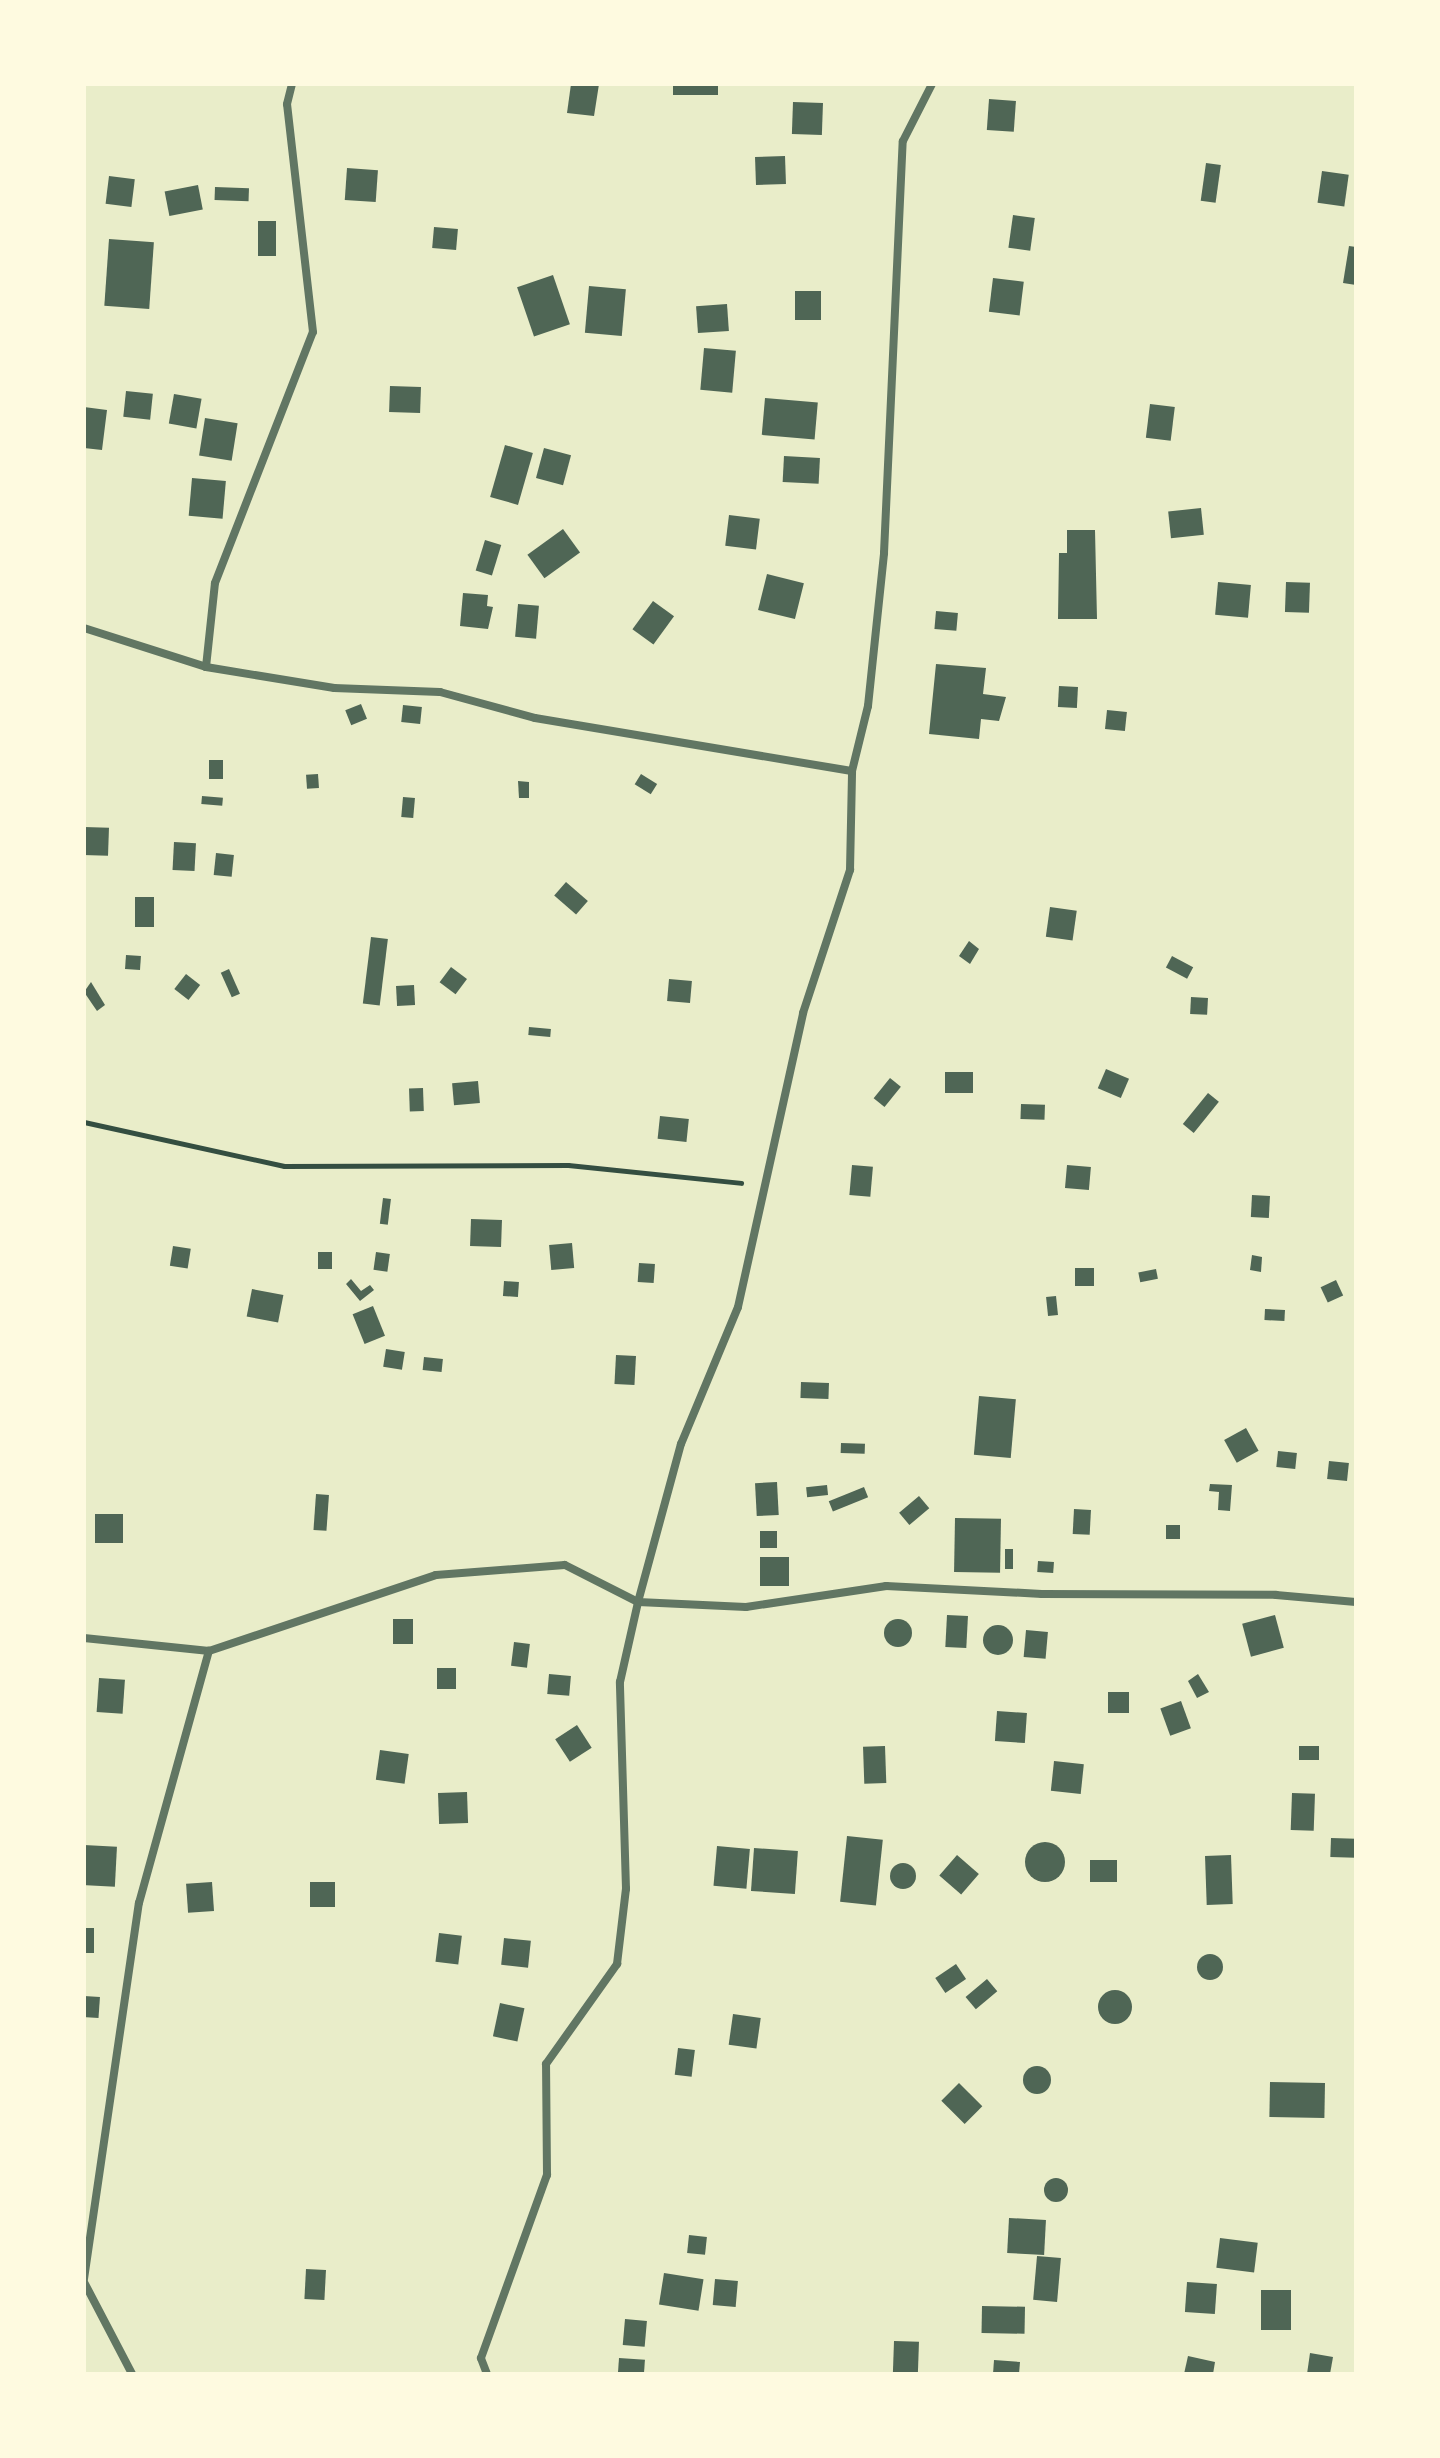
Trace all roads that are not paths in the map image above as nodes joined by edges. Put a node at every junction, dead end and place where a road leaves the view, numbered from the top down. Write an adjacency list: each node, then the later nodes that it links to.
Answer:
1 (292, 84): 4 (street)
2 (932, 84): 5 (street)
3 (84, 628): 4 (street)
4 (206, 667): 5 (street)
5 (852, 771): 6 (street)
6 (638, 1602): 7 (street); 9 (street); 12 (street)
7 (1356, 1602)
8 (84, 1638): 9 (street)
9 (209, 1651): 10 (street)
10 (84, 2281): 11 (street)
11 (132, 2374)
12 (487, 2374)

